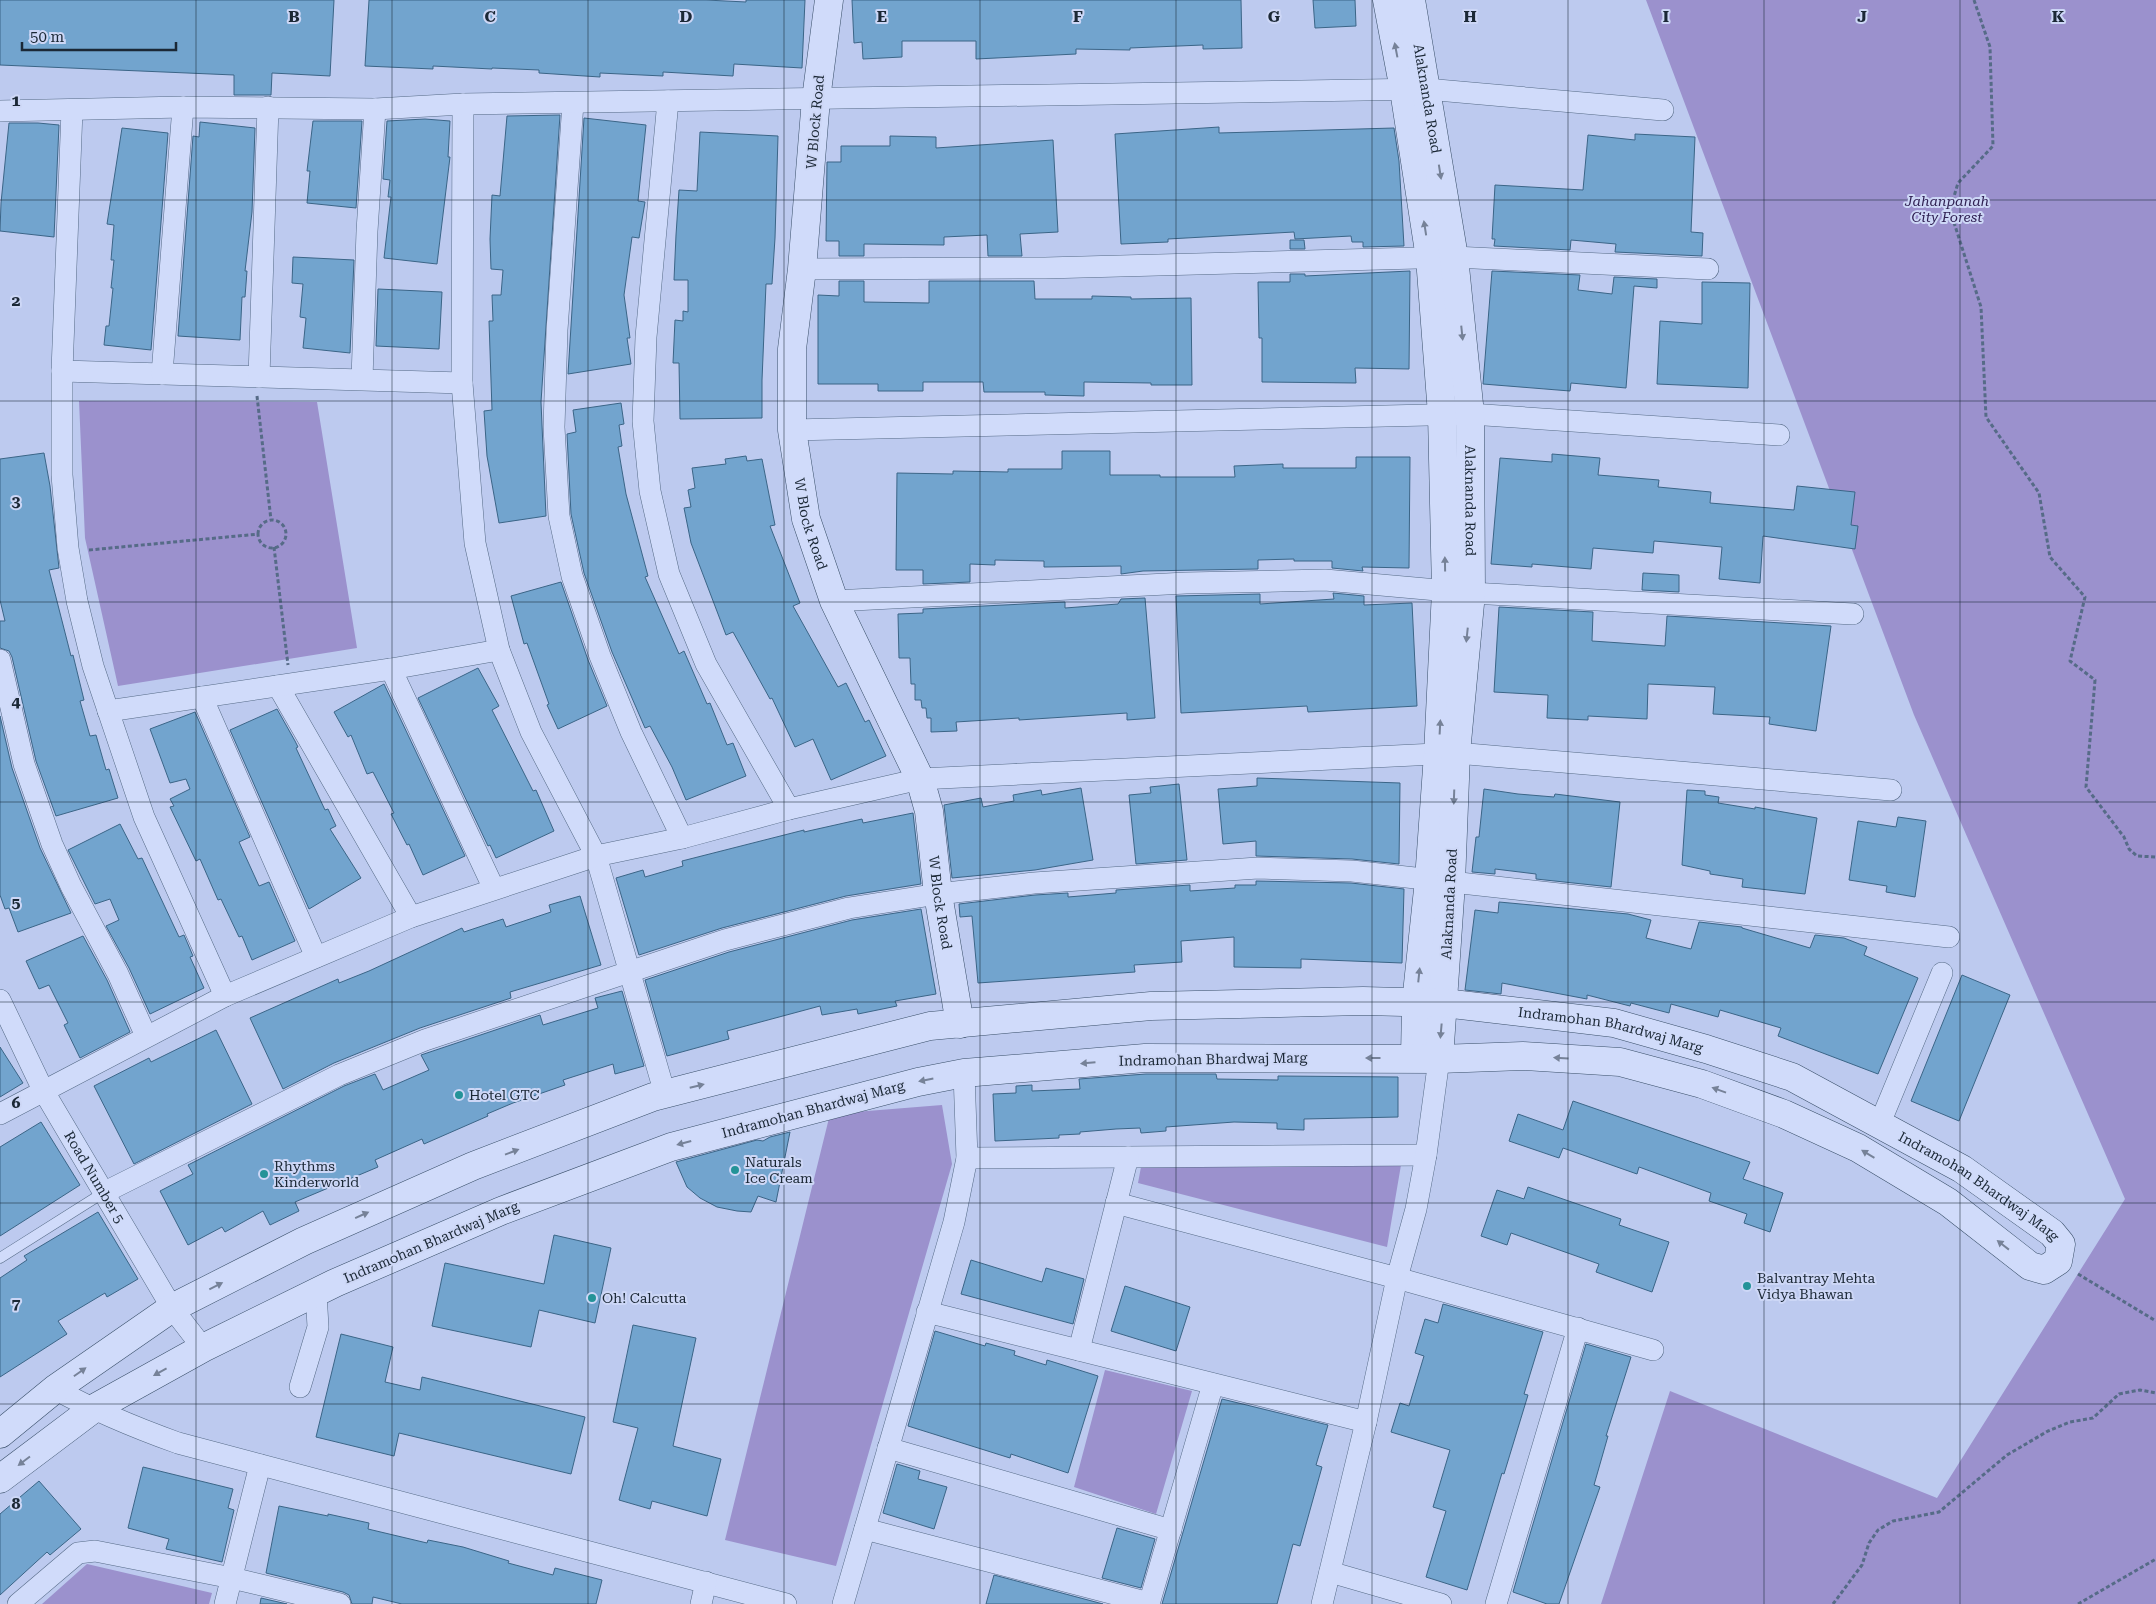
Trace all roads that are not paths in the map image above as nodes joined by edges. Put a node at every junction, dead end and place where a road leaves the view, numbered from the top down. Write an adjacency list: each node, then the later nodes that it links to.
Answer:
1 (829, 0): 5 (street, W Block Road)
2 (1387, 0): 4 (street, one-way to 2)
3 (1411, 0): 4 (street, Alaknanda Road)
4 (1415, 89): 5 (street); 13 (street); 15 (street, Alaknanda Road)
5 (816, 99): 6 (street); 16 (street, W Block Road)
6 (668, 101): 7 (street); 39 (street)
7 (573, 102): 8 (street); 40 (street)
8 (463, 104): 11 (street); 22 (street)
9 (183, 107): 10 (street); 12 (street); 19 (street)
10 (268, 107): 11 (street); 20 (street)
11 (375, 109): 21 (street)
12 (72, 110): 14 (street); 18 (street)
13 (1663, 110)
14 (0, 111)
15 (1442, 257): 16 (street); 17 (street); 23 (street); 24 (street, Alaknanda Road, one-way to 24)
16 (802, 269): 25 (street, W Block Road)
17 (1708, 269)
18 (62, 371): 19 (street); 35 (street)
19 (162, 374): 20 (street)
20 (256, 376): 21 (street)
21 (362, 379): 22 (street)
22 (462, 383): 30 (street)
23 (1442, 414): 24 (street); 25 (street); 27 (street, one-way to 23)
24 (1470, 414): 26 (street); 27 (street, Alaknanda Road)
25 (792, 430): 28 (street, W Block Road)
26 (1780, 435)
27 (1459, 592): 28 (street); 29 (street); 36 (street, Alaknanda Road)
28 (834, 601): 37 (street, W Block Road)
29 (1853, 614)
30 (499, 650): 32 (street); 41 (street)
31 (0, 660): 55 (street)
32 (392, 669): 33 (street); 43 (street)
33 (285, 684): 34 (street); 45 (street)
34 (202, 697): 35 (street); 47 (street)
35 (108, 711): 50 (street)
36 (1447, 754): 37 (street); 38 (street); 42 (street, Alaknanda Road)
37 (920, 779): 39 (street); 44 (street, W Block Road)
38 (1891, 790)
39 (790, 809): 40 (street)
40 (682, 838): 41 (street)
41 (596, 856): 43 (street); 48 (street)
42 (1440, 881): 44 (street); 46 (street); 52 (street, one-way to 42); 53 (street, Alaknanda Road)
43 (494, 889): 45 (street)
44 (938, 894): 48 (street); 54 (street, W Block Road)
45 (411, 916): 47 (street)
46 (1949, 937)
47 (316, 957): 50 (street)
48 (628, 972): 59 (street); 65 (street)
49 (1942, 973): 61 (street)
50 (225, 996): 55 (street)
51 (0, 1000): 58 (street, Road Number 5)
52 (1416, 1002): 53 (street, Indramohan Bhardwaj Marg); 54 (street, Indramohan Bhardwaj Marg); 56 (street)
53 (1444, 1004): 56 (street, Alaknanda Road, one-way to 56); 61 (street, Indramohan Bhardwaj Marg)
54 (960, 1024): 59 (street, Indramohan Bhardwaj Marg, one-way to 54)
55 (146, 1036): 58 (street)
56 (1427, 1058): 57 (street, Indramohan Bhardwaj Marg, one-way to 57); 61 (street, Indramohan Bhardwaj Marg, one-way to 56); 62 (street)
57 (964, 1073): 64 (street); 69 (street, Indramohan Bhardwaj Marg, one-way to 69)
58 (42, 1090): 60 (street); 65 (street, Road Number 5)
59 (665, 1094): 70 (street, Indramohan Bhardwaj Marg, one-way to 59)
60 (0, 1114)
61 (1880, 1123)
62 (1426, 1155): 63 (street); 68 (street)
63 (1128, 1157): 64 (street); 66 (street)
64 (967, 1158): 71 (street)
65 (103, 1193): 67 (lane); 70 (street, Road Number 5)
66 (1116, 1203): 68 (street); 74 (street)
67 (0, 1258)
68 (1397, 1278): 72 (street); 80 (street)
69 (316, 1292): 73 (street, Indramohan Bhardwaj Marg); 77 (street)
70 (172, 1308): 73 (street, Road Number 5); 78 (street, Indramohan Bhardwaj Marg, one-way to 70)
71 (927, 1312): 74 (street); 82 (street)
72 (1578, 1328): 75 (street); 99 (street)
73 (202, 1348): 79 (street, Indramohan Bhardwaj Marg, one-way to 79)
74 (1079, 1350): 76 (street)
75 (1652, 1350)
76 (1213, 1384): 80 (street); 86 (street)
77 (300, 1386)
78 (55, 1389): 79 (street); 81 (street, Indramohan Bhardwaj Marg)
79 (93, 1409): 83 (street); 84 (street, Indramohan Bhardwaj Marg, one-way to 84)
80 (1366, 1422): 87 (street)
81 (0, 1434)
82 (888, 1448): 85 (street); 86 (street)
83 (260, 1465): 88 (street); 89 (street)
84 (0, 1479)
85 (865, 1529): 95 (street); 96 (street)
86 (1171, 1530): 96 (street)
87 (1330, 1572): 97 (street); 98 (street)
88 (232, 1578): 90 (street); 91 (street); 92 (street)
89 (706, 1582): 93 (street); 94 (street)
90 (18, 1604)
91 (225, 1604)
92 (340, 1604)
93 (701, 1604)
94 (786, 1604)
95 (843, 1604)
96 (1149, 1604)
97 (1322, 1604)
98 (1441, 1604)
99 (1496, 1604)

